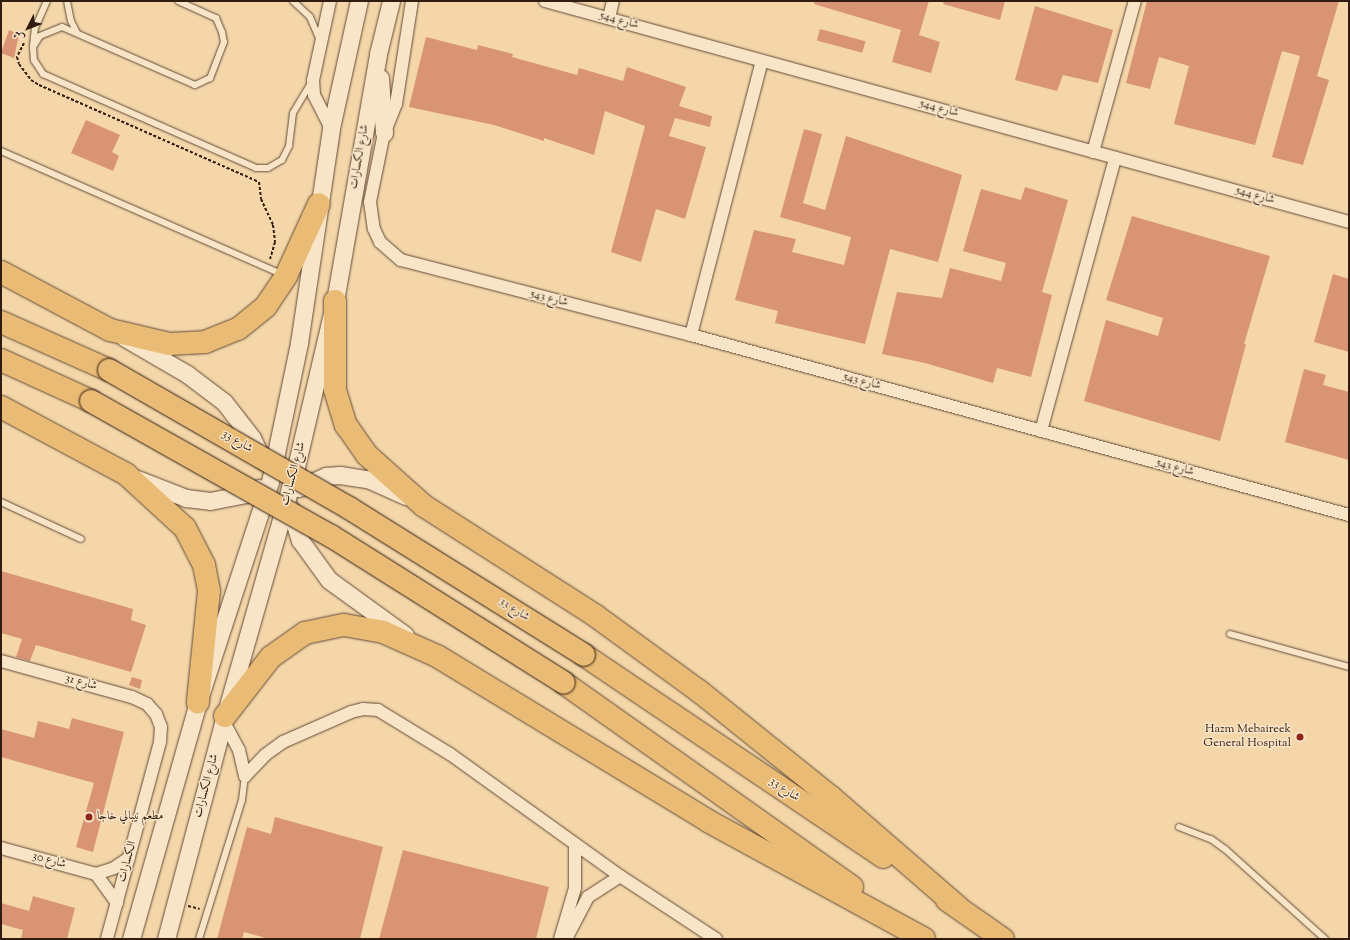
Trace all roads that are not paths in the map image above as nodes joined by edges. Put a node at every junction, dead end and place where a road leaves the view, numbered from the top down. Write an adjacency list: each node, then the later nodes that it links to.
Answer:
1 (47, 1): 15 (lane)
2 (66, 1): 13 (lane)
3 (178, 1): 13 (lane)
4 (293, 1): 14 (lane)
5 (330, 1): 14 (street)
6 (359, 1): 19 (street, شارع الكسارات)
7 (391, 1): 16 (street, شارع الكسارات)
8 (412, 1): 20 (street, شارع الكسارات)
9 (545, 1): 12 (street, شارع 544)
10 (613, 1): 12 (street)
11 (1135, 1): 22 (street)
12 (608, 18): 17 (street, شارع 544)
13 (77, 33): 15 (lane)
14 (321, 46): 18 (street)
15 (33, 47): 18 (lane)
16 (378, 54): 20 (street); 29 (street, شارع الكسارات)
17 (762, 61): 22 (street, شارع 544); 32 (street)
18 (313, 80): 19 (street)
19 (331, 128): 24 (street, شارع الكسارات)
20 (384, 133): 26 (street, شارع الكسارات)
21 (1, 151): 28 (lane)
22 (1093, 152): 23 (street, شارع 544)
23 (1115, 158): 25 (street, شارع 544); 35 (street)
24 (320, 204): 28 (highway); 38 (street, شارع الكسارات)
25 (1349, 222)
26 (380, 242): 32 (street, شارع 543)
27 (1, 272): 31 (highway)
28 (277, 273): 31 (highway)
29 (335, 301): 36 (street, شارع الكسارات); 41 (highway)
30 (1, 322): 60 (highway, شارع 33, bridge)
31 (110, 330): 38 (street)
32 (691, 335): 35 (street, شارع 543)
33 (1, 360): 68 (highway, bridge)
34 (1, 407): 37 (highway)
35 (1041, 432): 43 (street, شارع 543)
36 (296, 467): 38 (street); 39 (street, شارع الكسارات)
37 (126, 474): 38 (street); 49 (highway)
38 (276, 479): 39 (street); 42 (street, شارع الكسارات)
39 (282, 498): 41 (street); 42 (street); 46 (street); 51 (street, شارع الكسارات)
40 (1, 502): 44 (lane)
41 (424, 506): 60 (highway)
42 (260, 510): 49 (street, شارع الكسارات)
43 (1349, 515)
44 (81, 539)
45 (1230, 634): 48 (lane)
46 (437, 656): 51 (highway); 68 (highway)
47 (1, 661): 50 (street, شارع 31)
48 (1349, 667)
49 (198, 702): 62 (street, شارع الكسارات)
50 (156, 714): 56 (street, الكسارات)
51 (224, 719): 52 (street); 63 (street, شارع الكسارات)
52 (245, 776): 54 (street); 64 (lane)
53 (1179, 827): 70 (lane)
54 (575, 844): 58 (street); 65 (street)
55 (1, 848): 57 (street, شارع 30)
56 (129, 858): 57 (street); 59 (street, الكسارات)
57 (96, 874): 59 (street)
58 (620, 876): 66 (street); 67 (street)
59 (117, 903): 61 (street, الكسارات)
60 (959, 908): 69 (highway, شارع 33)
61 (107, 939)
62 (131, 939)
63 (166, 939)
64 (199, 939)
65 (560, 939)
66 (566, 939)
67 (716, 939)
68 (925, 939)
69 (1004, 939)
70 (1325, 939)

